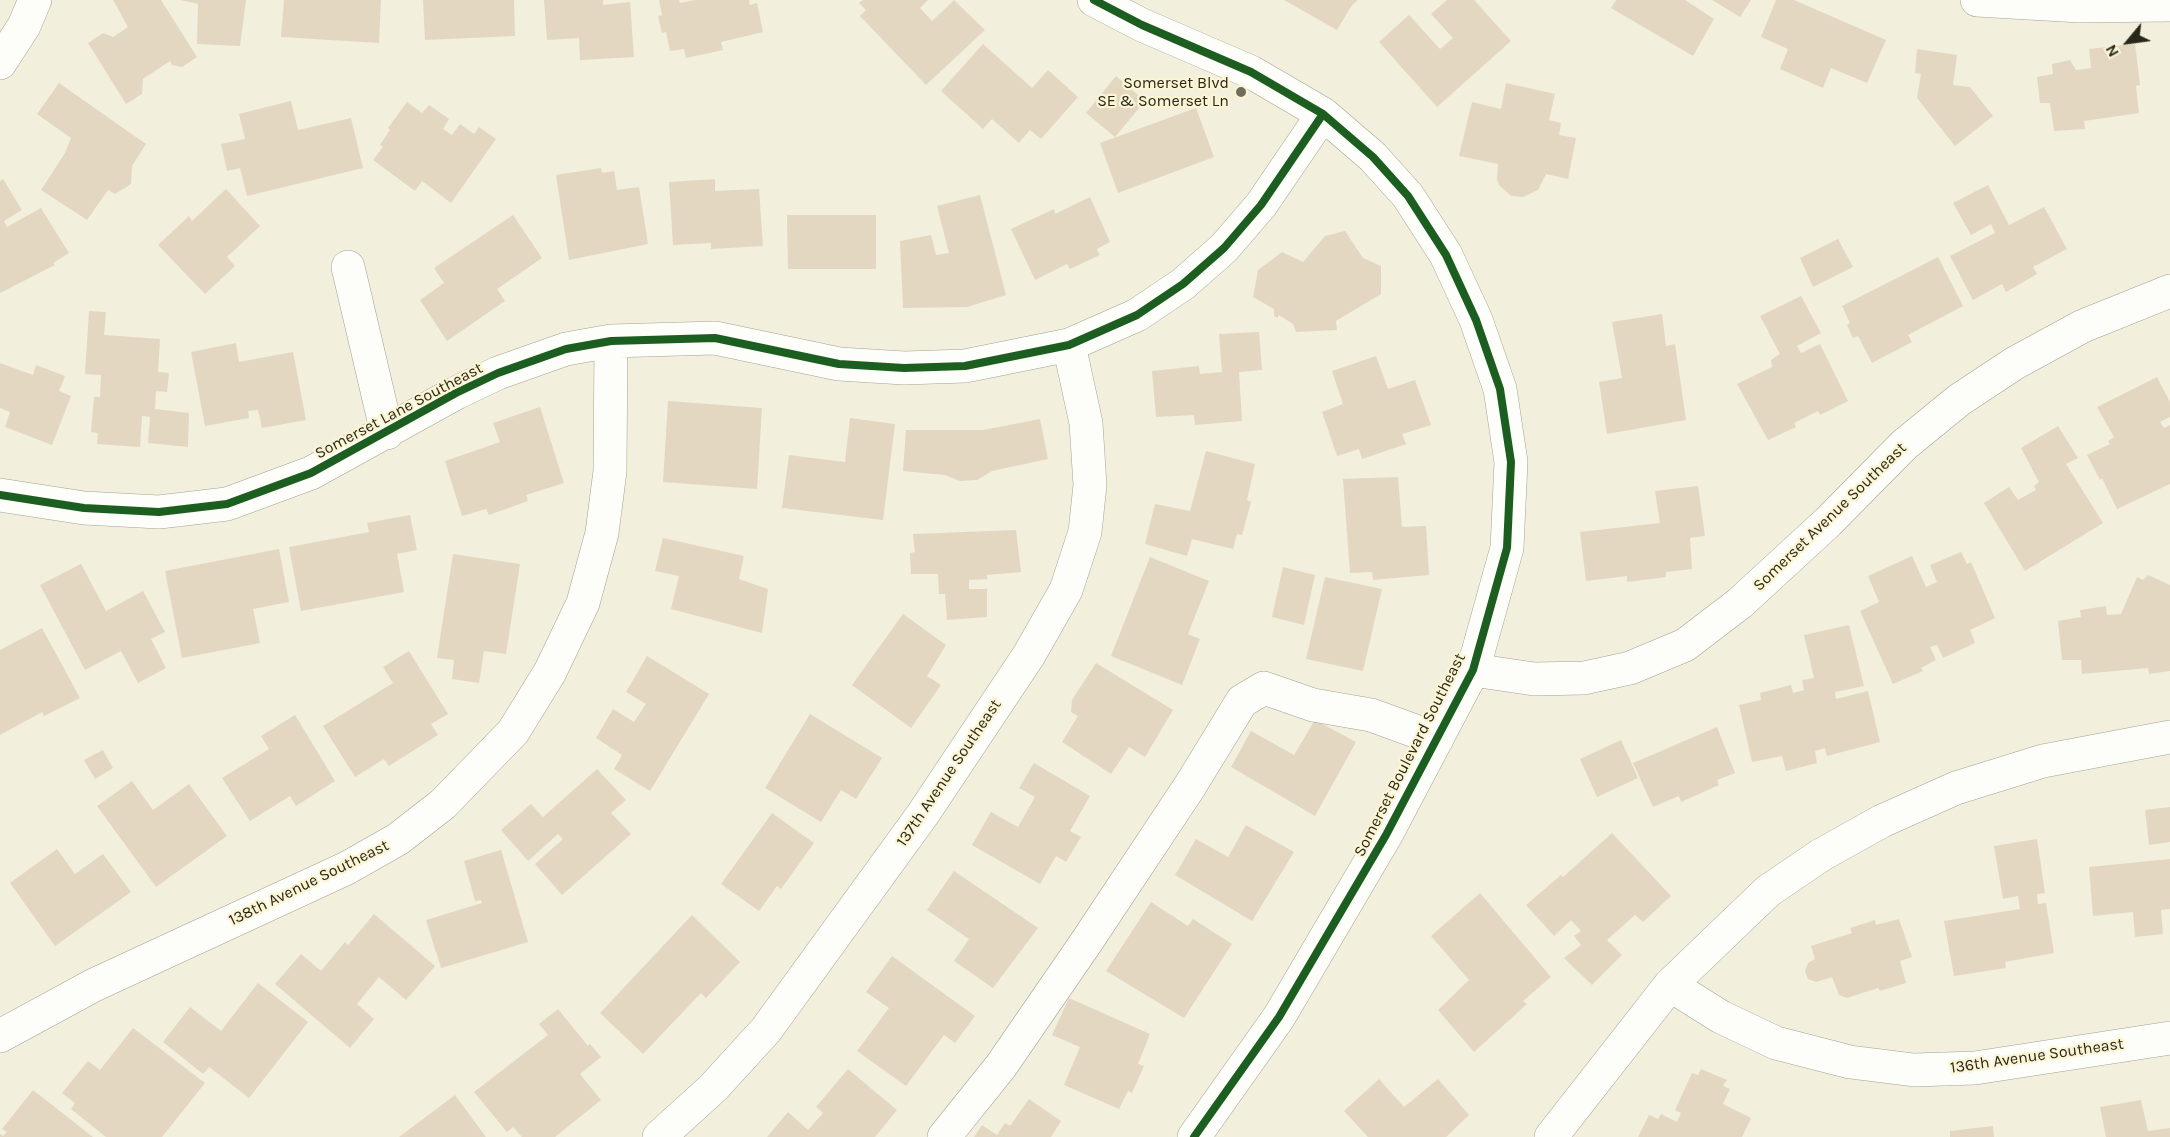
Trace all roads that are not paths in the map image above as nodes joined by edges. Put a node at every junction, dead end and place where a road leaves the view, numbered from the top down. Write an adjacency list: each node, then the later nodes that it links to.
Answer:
1 (34, 0): 5 (street)
2 (1094, 0): 6 (street, Somerset Boulevard Southeast)
3 (1977, 0): 4 (street)
4 (2169, 5)
5 (0, 63)
6 (1323, 114): 10 (street, Somerset Lane Southeast); 13 (street, Somerset Boulevard Southeast)
7 (348, 267): 11 (street)
8 (2170, 291): 13 (street, Somerset Avenue Southeast)
9 (611, 341): 10 (street, Somerset Lane Southeast); 11 (street, Somerset Lane Southeast); 17 (street, 138th Avenue Southeast)
10 (1069, 345): 19 (street, 137th Avenue Southeast)
11 (387, 433): 12 (street, Somerset Lane Southeast)
12 (0, 495)
13 (1473, 670): 15 (street, Somerset Boulevard Southeast)
14 (2170, 737): 16 (street)
15 (1437, 739): 20 (street); 21 (street, Somerset Boulevard Southeast)
16 (1670, 985): 18 (street, 136th Avenue Southeast); 22 (street)
17 (0, 1036)
18 (2170, 1038)
19 (659, 1137)
20 (944, 1137)
21 (1194, 1137)
22 (1551, 1137)

